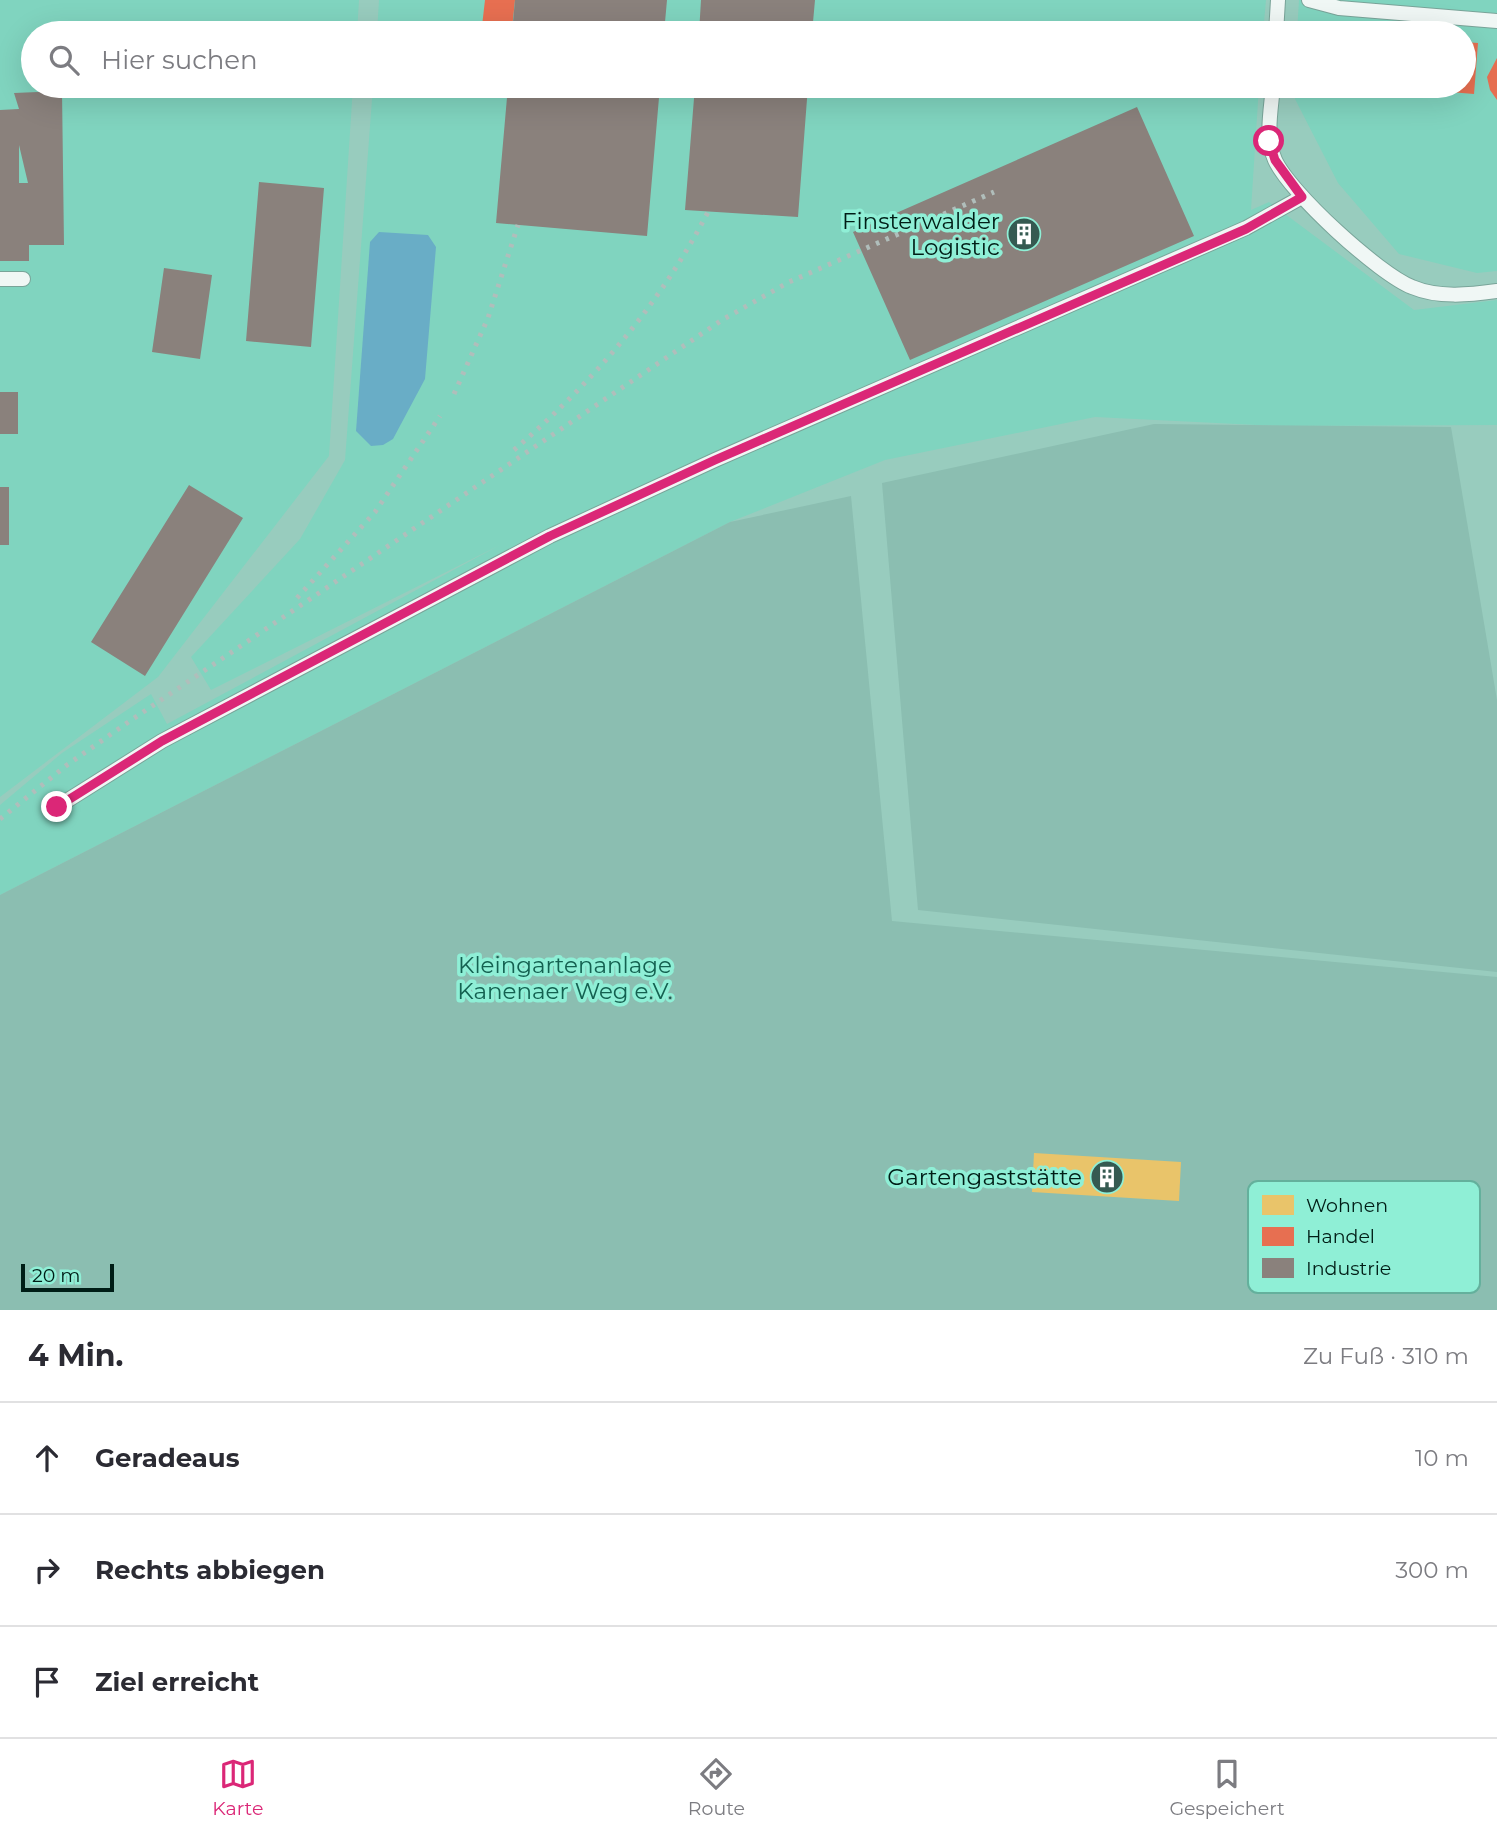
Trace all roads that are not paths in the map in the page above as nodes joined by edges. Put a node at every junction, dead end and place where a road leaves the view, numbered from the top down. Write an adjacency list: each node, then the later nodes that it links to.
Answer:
1 (1278, 0): 3 (lane)
2 (1309, 0): 4 (lane)
3 (1277, 21)
4 (1497, 21)
5 (1272, 98): 6 (lane)
6 (1302, 197): 9 (lane); 10 (lane)
7 (0, 279): 8 (lane)
8 (23, 279)
9 (1497, 291)
10 (57, 807)

